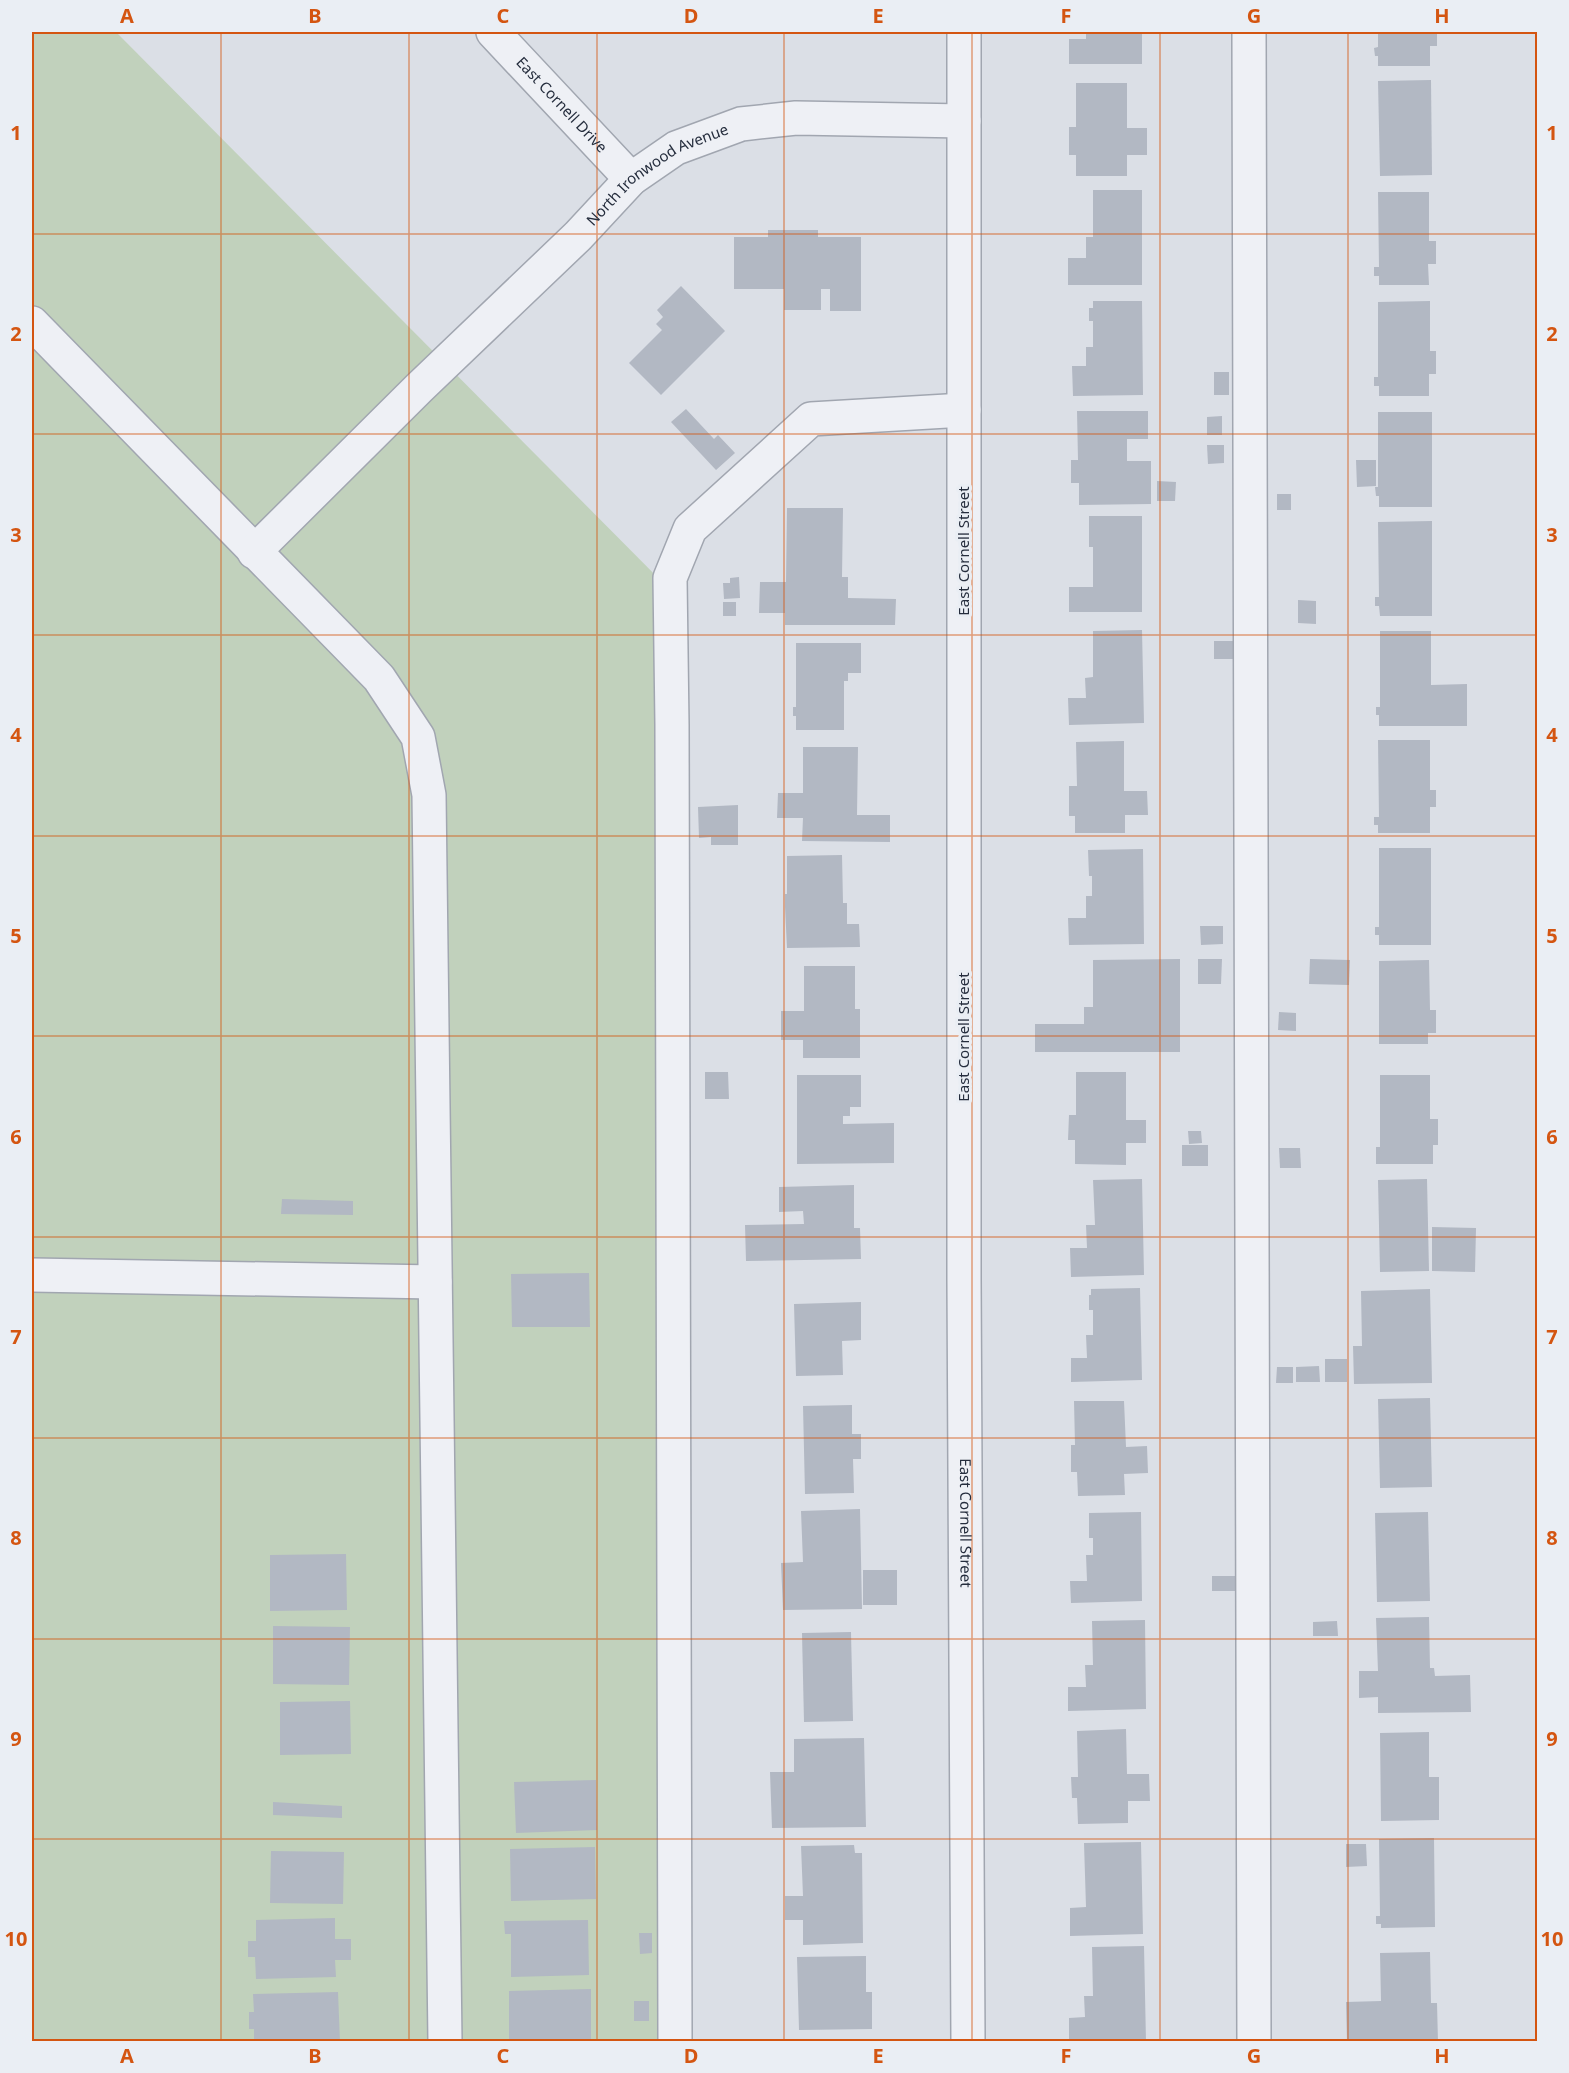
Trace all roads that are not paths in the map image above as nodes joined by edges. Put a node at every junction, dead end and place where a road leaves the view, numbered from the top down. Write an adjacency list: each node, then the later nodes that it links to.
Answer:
1 (493, 32): 5 (street, East Cornell Drive)
2 (964, 32): 4 (street, East Cornell Street)
3 (1249, 32): 14 (street)
4 (964, 122): 5 (street, North Ironwood Avenue); 7 (street, East Cornell Street)
5 (631, 179): 8 (street, North Ironwood Avenue)
6 (32, 323): 8 (street)
7 (964, 410): 12 (street); 13 (street, East Cornell Street)
8 (254, 552): 10 (street)
9 (32, 1275): 10 (street)
10 (435, 1282): 11 (street)
11 (444, 2042)
12 (675, 2042)
13 (968, 2042)
14 (1254, 2042)

